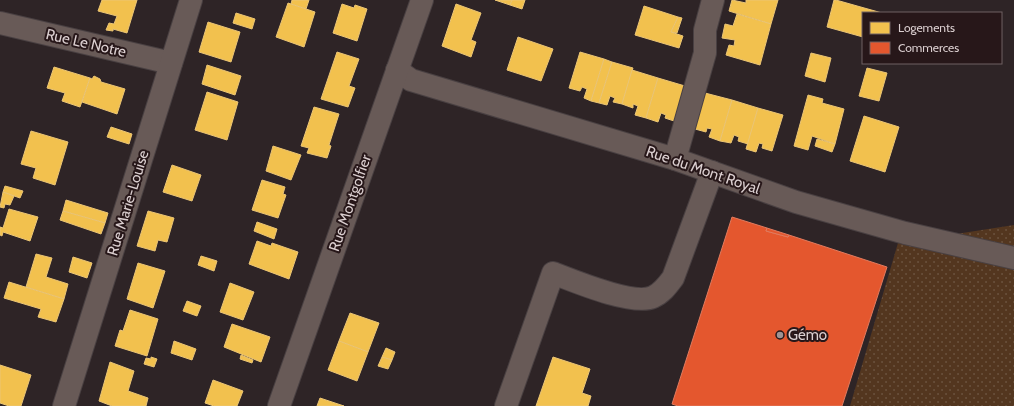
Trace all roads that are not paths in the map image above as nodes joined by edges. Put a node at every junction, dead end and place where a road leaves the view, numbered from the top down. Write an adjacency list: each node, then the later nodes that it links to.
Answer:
1 (191, 0): 5 (street, Rue Marie-Louise)
2 (422, 0): 6 (street, Rue Montgolfier)
3 (714, 0): 7 (street)
4 (0, 23): 5 (street, Rue Le Notre)
5 (171, 63): 10 (street, Rue Marie-Louise)
6 (397, 70): 7 (street, Rue du Mont Royal); 11 (street, Rue Montgolfier)
7 (675, 159): 8 (street, Rue du Mont Royal)
8 (712, 172): 9 (street, Rue du Mont Royal); 12 (street)
9 (1014, 258)
10 (64, 406)
11 (279, 406)
12 (506, 406)

